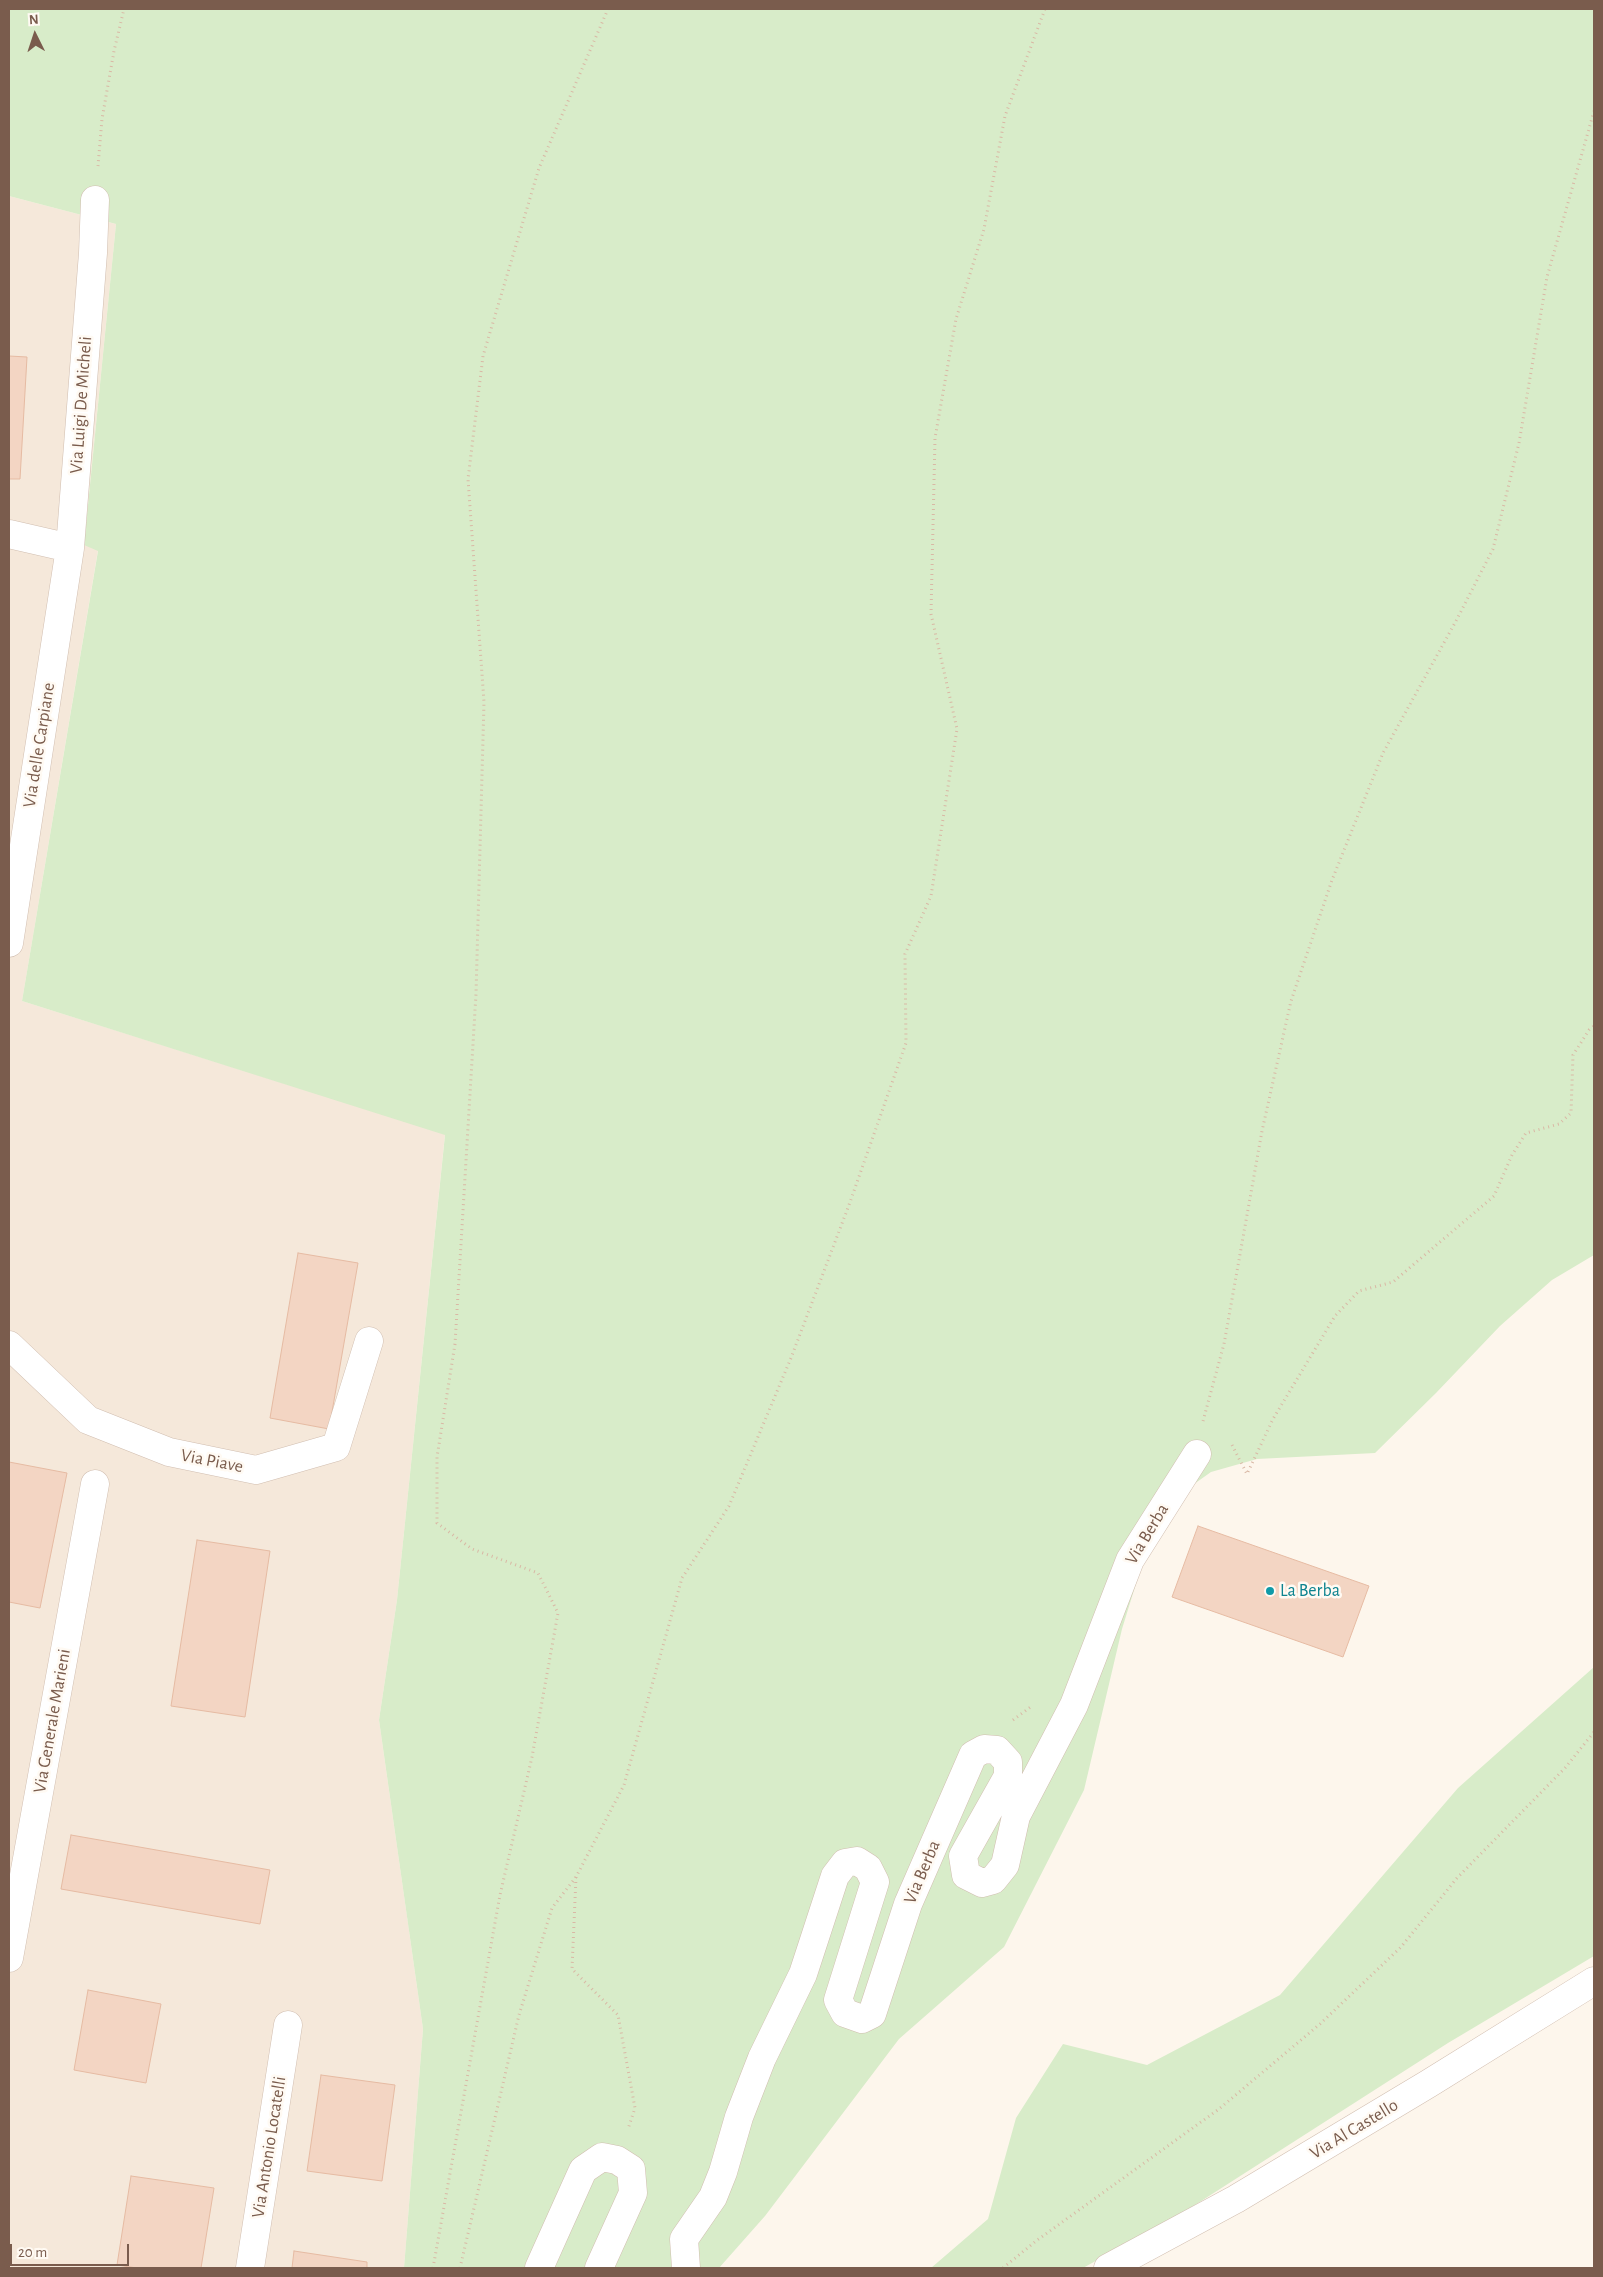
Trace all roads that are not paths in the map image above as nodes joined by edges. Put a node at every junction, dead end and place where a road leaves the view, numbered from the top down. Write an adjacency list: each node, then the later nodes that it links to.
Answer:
1 (94, 200): 3 (street, Via Luigi De Micheli)
2 (9, 534): 3 (street)
3 (70, 548): 4 (street, Via delle Carpiane)
4 (9, 943)
5 (369, 1341): 6 (street, Via Piave)
6 (9, 1345)
7 (1197, 1454): 15 (street, Via Berba)
8 (95, 1484): 9 (street, Via Generale Marieni)
9 (9, 1958)
10 (1594, 1980): 16 (street, Via Al Castello)
11 (288, 2025): 12 (street, Via Antonio Locatelli)
12 (250, 2268)
13 (539, 2268): 14 (street)
14 (599, 2268)
15 (686, 2268)
16 (1108, 2268)

